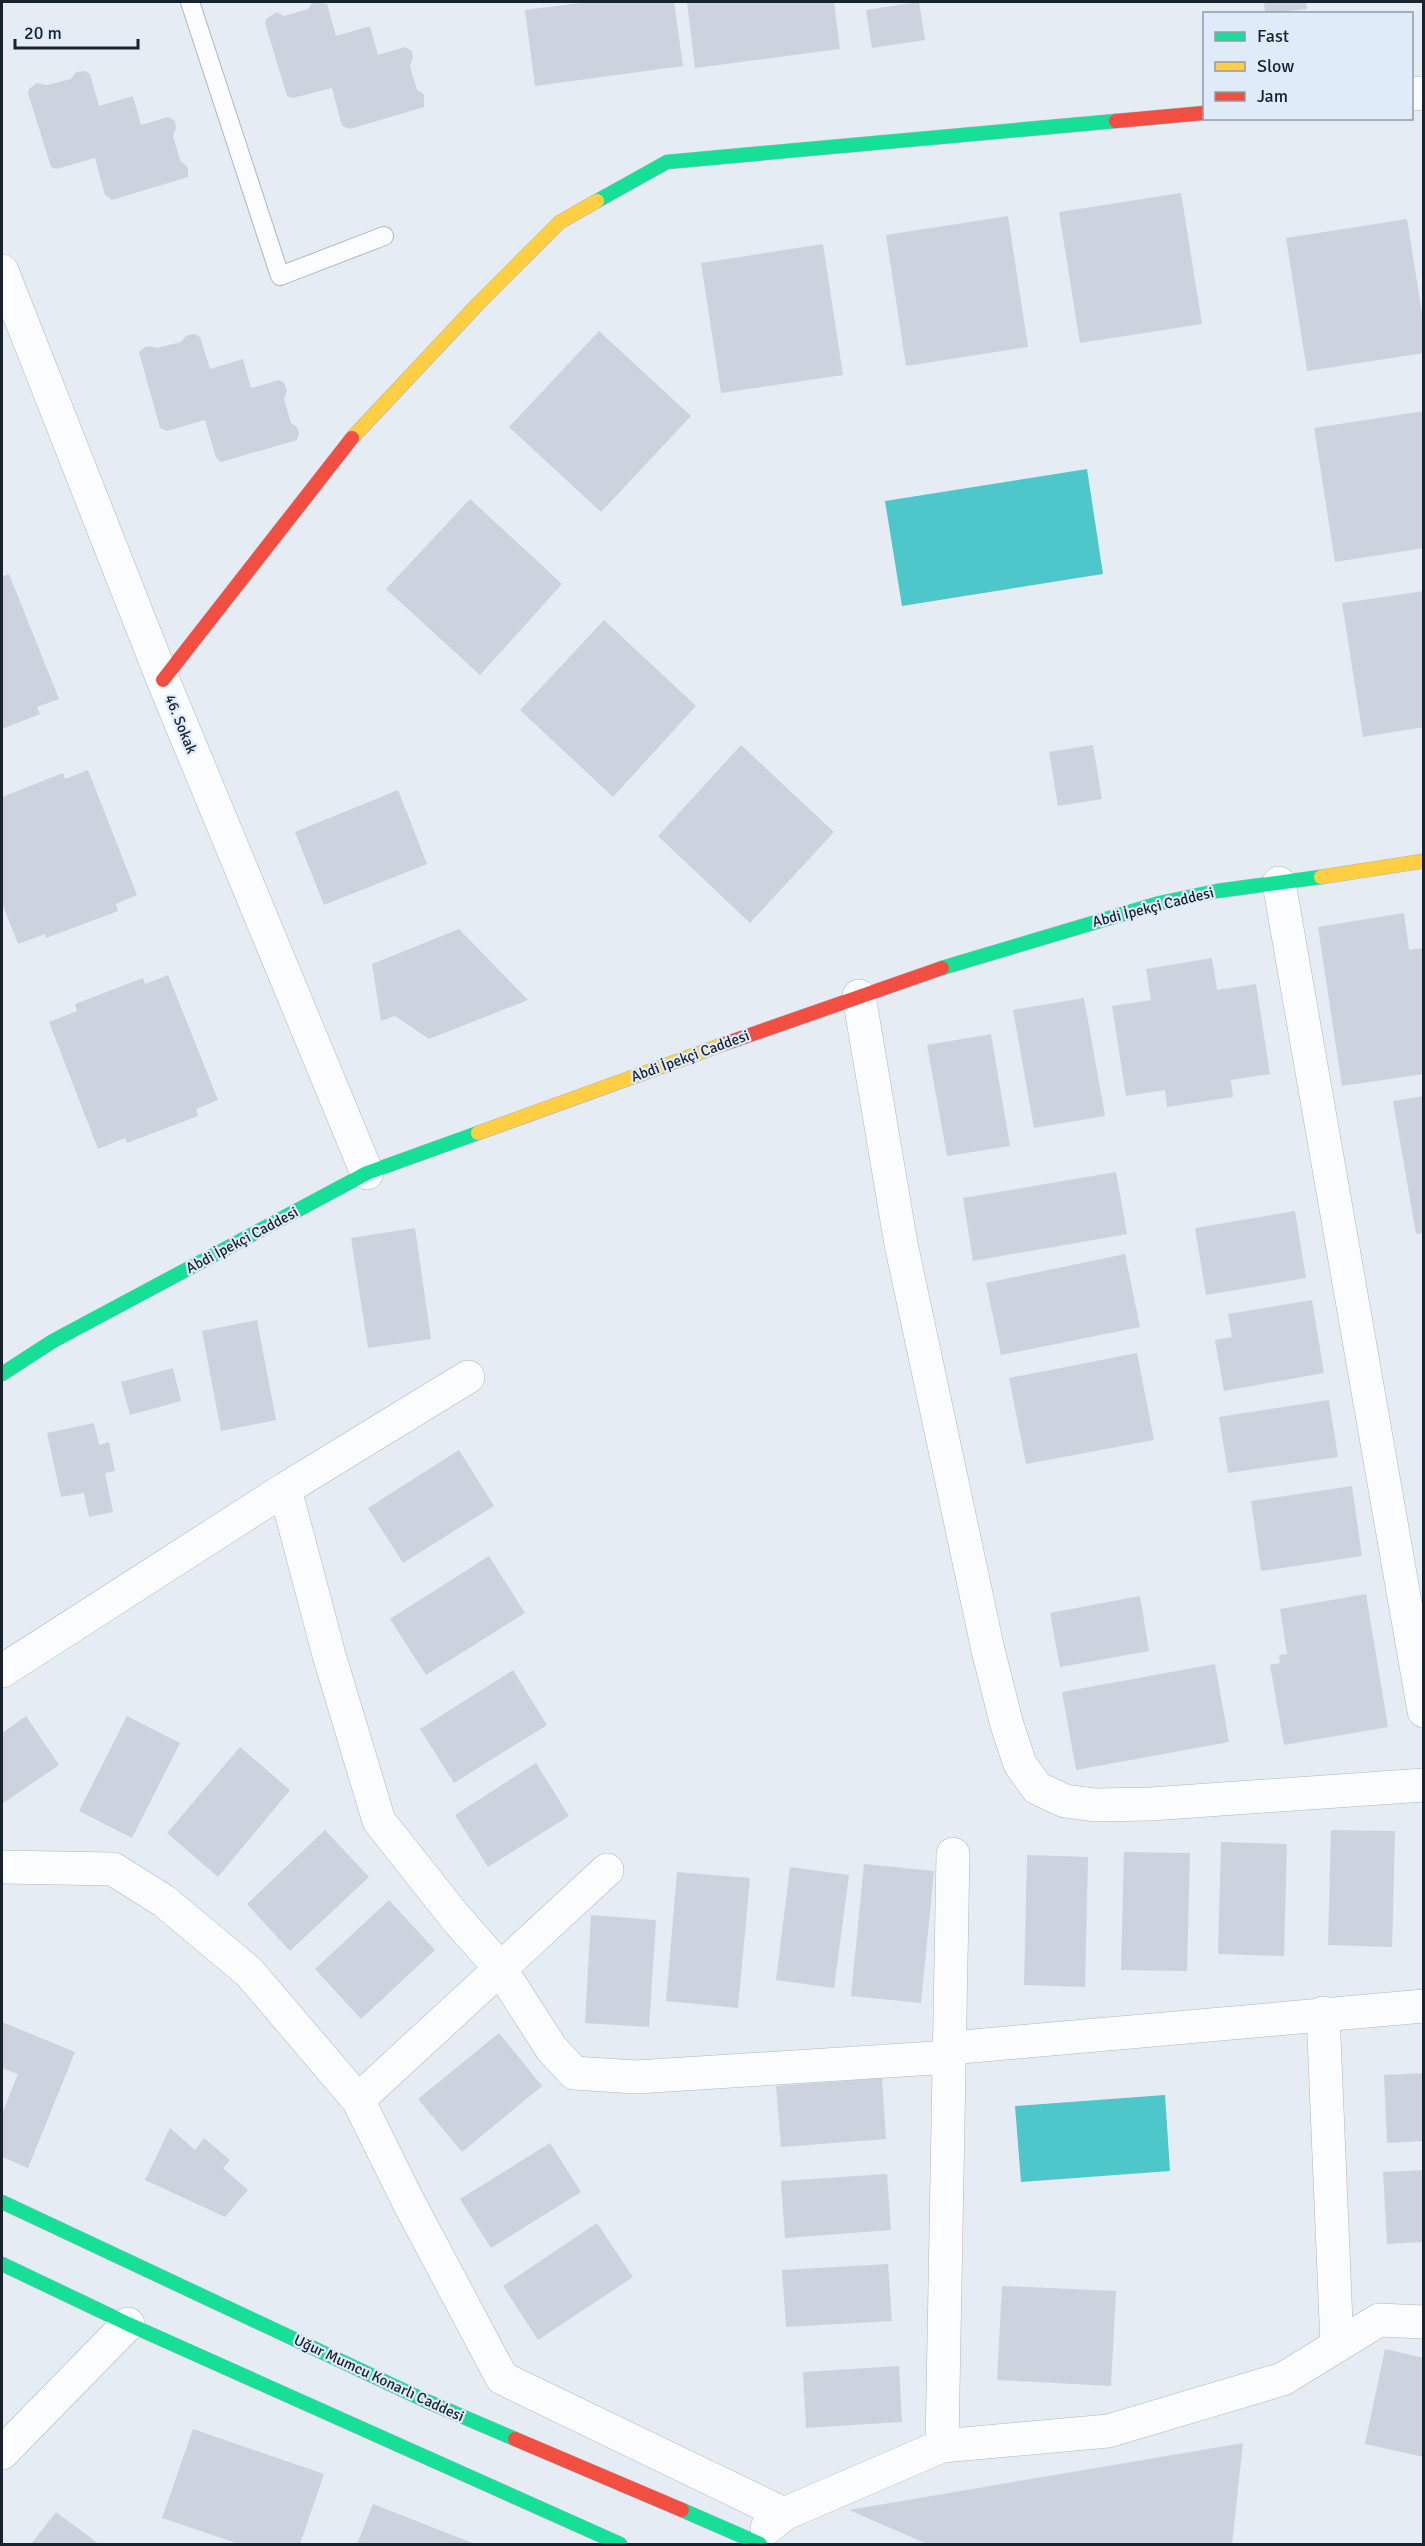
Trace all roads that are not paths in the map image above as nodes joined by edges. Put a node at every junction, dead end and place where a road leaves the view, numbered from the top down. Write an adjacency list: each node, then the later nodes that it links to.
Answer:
1 (190, 2): 3 (lane)
2 (1203, 113): 5 (street)
3 (384, 236)
4 (2, 271): 5 (street, 46. Sokak)
5 (163, 680): 9 (street, 46. Sokak)
6 (1424, 861): 7 (street, Abdi İpekçi Caddesi)
7 (1279, 883): 8 (street, Abdi İpekçi Caddesi); 14 (street)
8 (859, 996): 9 (street, Abdi İpekçi Caddesi); 15 (street)
9 (367, 1173): 10 (street, Abdi İpekçi Caddesi)
10 (2, 1374)
11 (468, 1377): 12 (street)
12 (285, 1489): 13 (street); 19 (street)
13 (2, 1671)
14 (1424, 1711)
15 (1424, 1785)
16 (952, 1854): 22 (street)
17 (2, 1867): 23 (street)
18 (607, 1870): 19 (street)
19 (500, 1968): 22 (street); 23 (street)
20 (1424, 2006): 21 (street)
21 (1323, 2013): 22 (street); 28 (street)
22 (950, 2053): 29 (street)
23 (358, 2100): 31 (street)
24 (2, 2202): 32 (street, Uğur Mumcu Konarlı Caddesi)
25 (2, 2264): 27 (street)
26 (1424, 2322): 28 (street)
27 (128, 2324): 30 (street); 33 (street)
28 (1337, 2346): 29 (street)
29 (942, 2446): 31 (street)
30 (2, 2453)
31 (784, 2514): 32 (street)
32 (756, 2543)
33 (620, 2544)

